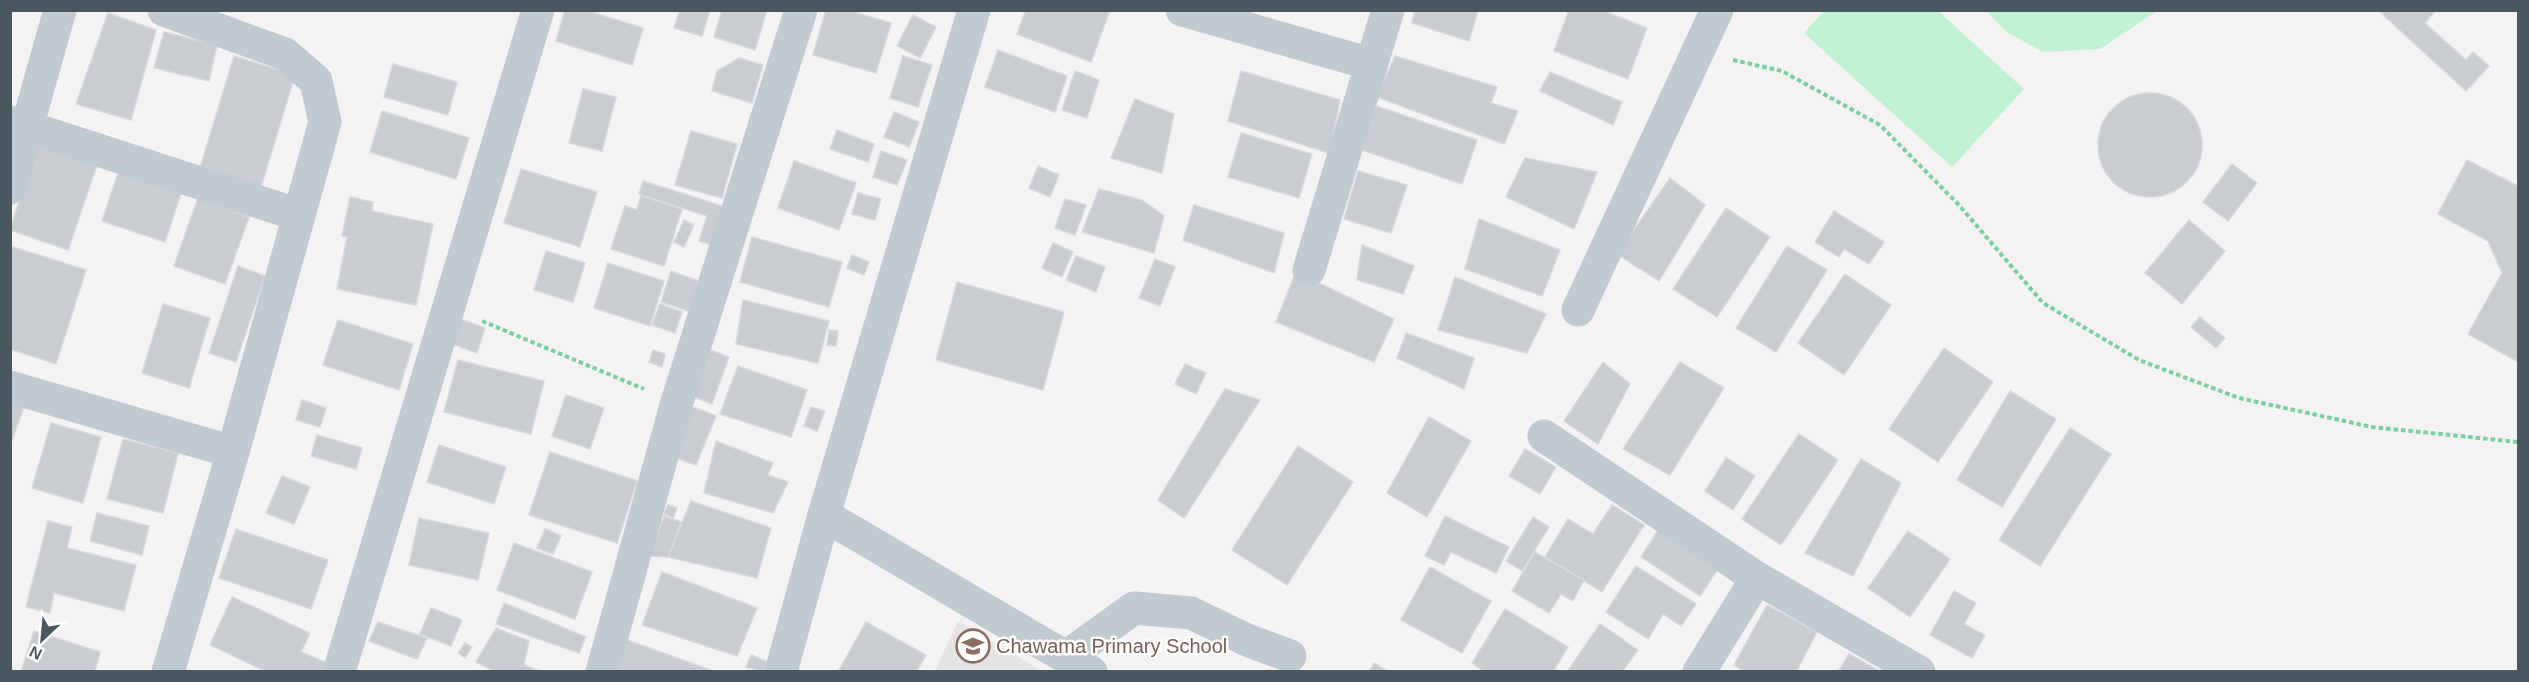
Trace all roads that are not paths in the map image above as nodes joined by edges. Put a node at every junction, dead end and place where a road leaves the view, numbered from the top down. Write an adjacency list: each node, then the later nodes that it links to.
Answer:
1 (60, 10): 10 (street)
2 (164, 10): 12 (street)
3 (538, 10): 23 (street)
4 (801, 10): 24 (street)
5 (974, 10): 18 (street)
6 (1182, 10): 9 (street)
7 (1388, 10): 9 (street)
8 (1717, 10): 14 (street)
9 (1371, 64): 13 (street)
10 (19, 125): 11 (street); 12 (street)
11 (10, 188)
12 (299, 214): 17 (street)
13 (1310, 270)
14 (1578, 310)
15 (10, 387): 17 (street)
16 (1544, 436): 19 (street)
17 (233, 452): 22 (street)
18 (824, 515): 21 (street); 25 (street)
19 (1757, 578): 26 (street); 27 (street)
20 (1290, 656): 21 (street)
21 (1078, 664)
22 (168, 672)
23 (339, 672)
24 (602, 672)
25 (781, 672)
26 (1699, 672)
27 (1919, 672)

